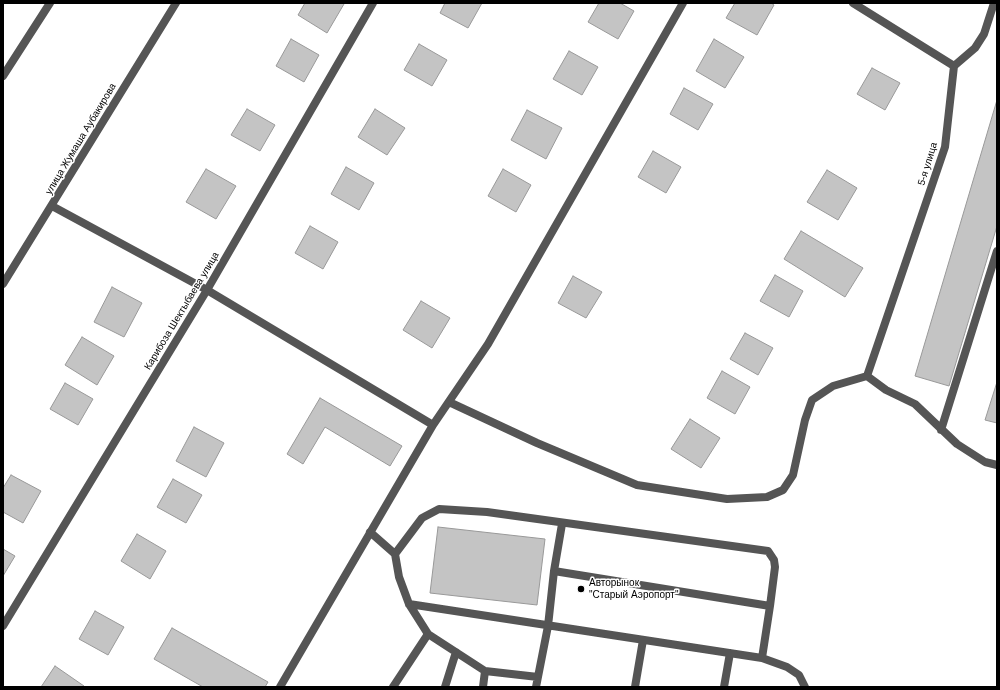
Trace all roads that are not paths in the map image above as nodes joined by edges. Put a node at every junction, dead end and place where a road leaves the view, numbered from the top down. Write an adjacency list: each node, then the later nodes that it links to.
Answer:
1 (50, 3): 8 (street)
2 (176, 3): 9 (street, улица Жумаша Аубакирова)
3 (373, 3): 12 (street, Карибоза Шектыбаева улица)
4 (683, 3): 14 (street)
5 (853, 3): 7 (street)
6 (994, 3): 7 (street)
7 (954, 66): 13 (street, 5-я улица)
8 (3, 76)
9 (52, 206): 11 (street, улица Жумаша Аубакирова); 12 (street)
10 (997, 251): 16 (street)
11 (3, 284)
12 (207, 290): 15 (street); 24 (street, Карибоза Шектыбаева улица)
13 (867, 376): 14 (street); 16 (street)
14 (449, 402): 15 (street)
15 (433, 425): 19 (street)
16 (941, 430): 17 (street)
17 (997, 465)
18 (562, 524): 20 (street); 21 (street); 23 (street)
19 (370, 532): 20 (street); 33 (street)
20 (395, 554): 22 (street)
21 (554, 571): 23 (street); 25 (street)
22 (409, 604): 25 (street); 26 (street)
23 (770, 606): 30 (street)
24 (3, 626)
25 (548, 626): 27 (street); 32 (street)
26 (428, 634): 28 (street); 34 (street)
27 (643, 640): 29 (street); 38 (street)
28 (456, 652): 31 (street); 35 (street)
29 (730, 653): 30 (street); 39 (street)
30 (762, 658): 40 (street)
31 (485, 671): 32 (street); 36 (street)
32 (538, 677): 37 (street)
33 (280, 687)
34 (393, 687)
35 (445, 687)
36 (483, 687)
37 (536, 687)
38 (634, 687)
39 (724, 687)
40 (805, 687)

